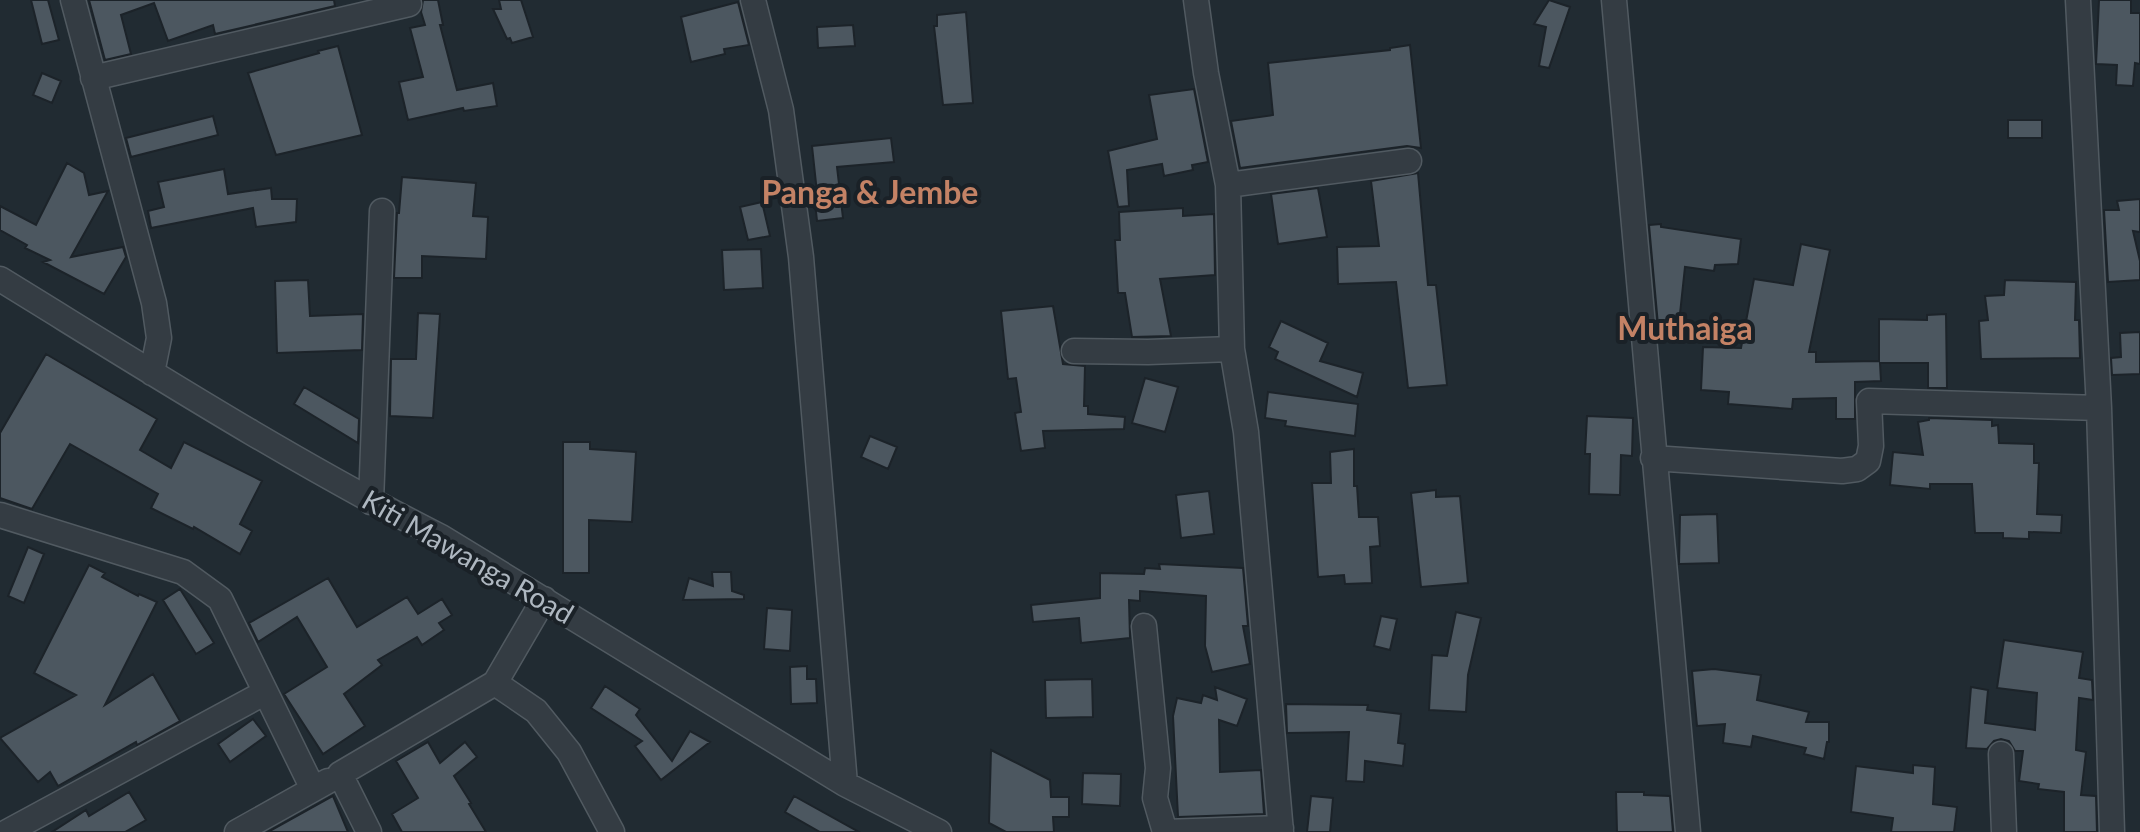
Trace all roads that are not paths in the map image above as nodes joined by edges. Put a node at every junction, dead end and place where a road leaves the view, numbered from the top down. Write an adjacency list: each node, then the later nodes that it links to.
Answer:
1 (73, 0): 7 (street)
2 (753, 0): 25 (street)
3 (1196, 0): 9 (street)
4 (1614, 0): 16 (street)
5 (2078, 0): 15 (street)
6 (409, 4): 7 (street)
7 (93, 78): 14 (street)
8 (1409, 161): 9 (street)
9 (1228, 185): 12 (street)
10 (382, 211): 17 (street)
11 (0, 279): 14 (street, Kiti Mawanga Road)
12 (1232, 349): 13 (street); 27 (street)
13 (1074, 351)
14 (152, 373): 17 (street, Kiti Mawanga Road)
15 (2099, 408): 16 (street); 35 (street)
16 (1653, 458): 33 (street)
17 (371, 502): 19 (street, Kiti Mawanga Road)
18 (0, 515): 22 (street)
19 (544, 599): 21 (street); 25 (street, Kiti Mawanga Road)
20 (1144, 626): 27 (street)
21 (495, 683): 24 (street); 31 (street)
22 (264, 693): 26 (street); 28 (street)
23 (2001, 754): 34 (street)
24 (340, 774): 26 (street); 30 (street)
25 (845, 784): 32 (street, Kiti Mawanga Road)
26 (313, 789): 29 (street)
27 (1281, 830)
28 (7, 832)
29 (237, 832)
30 (369, 832)
31 (612, 832)
32 (939, 832)
33 (1688, 832)
34 (2004, 832)
35 (2112, 832)

